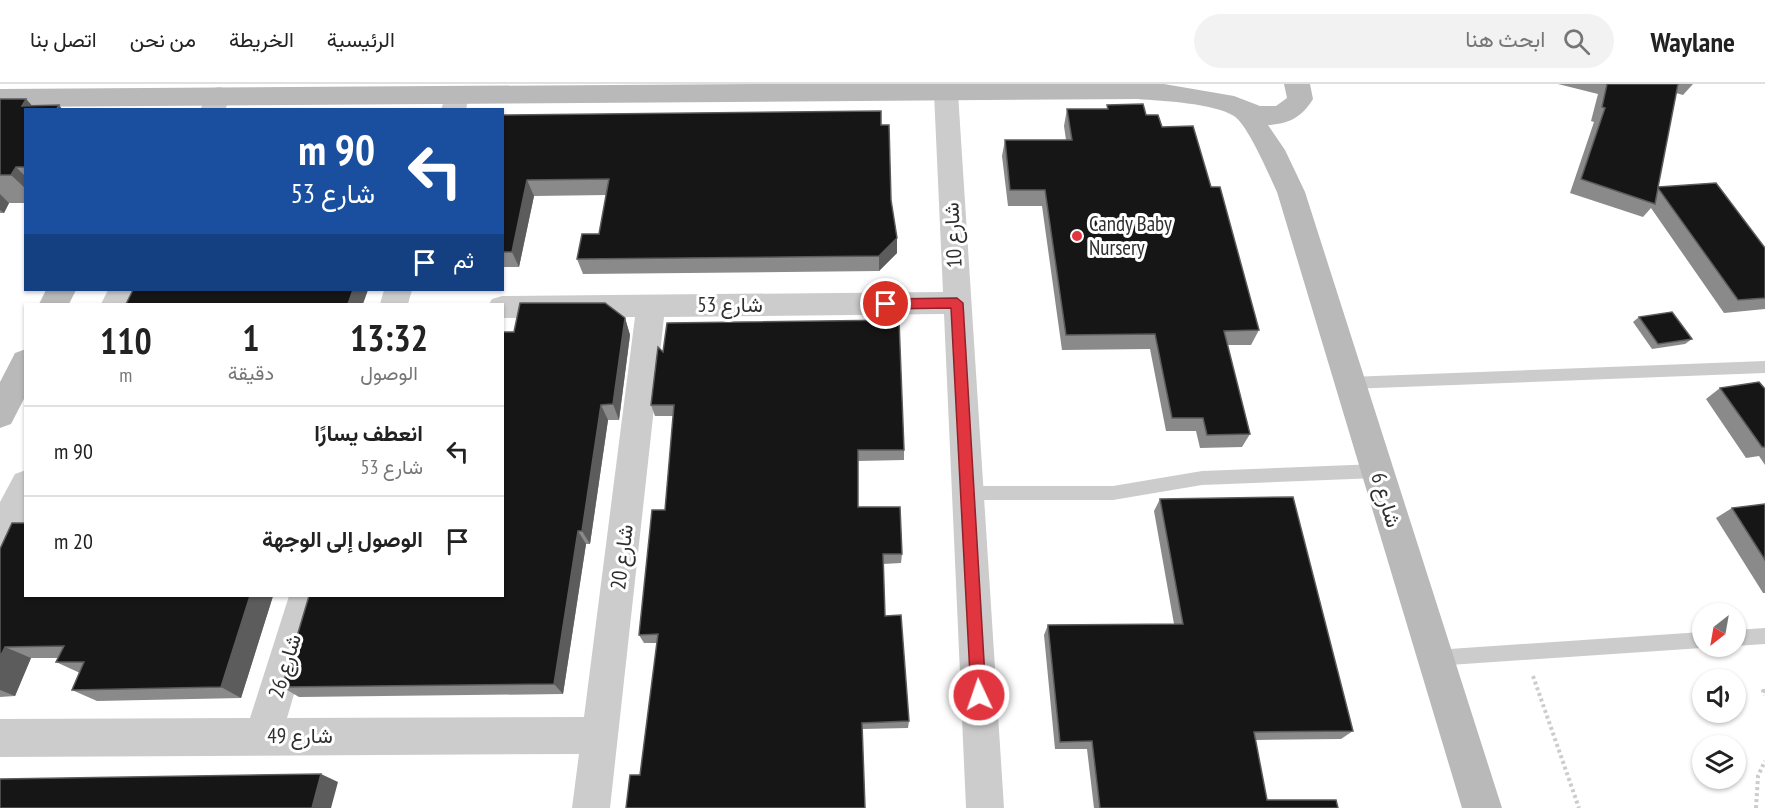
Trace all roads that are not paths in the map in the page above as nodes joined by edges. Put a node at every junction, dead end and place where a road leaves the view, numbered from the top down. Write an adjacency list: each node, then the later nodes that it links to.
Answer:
1 (1168, 84): 3 (street)
2 (1070, 88): 3 (street); 5 (street)
3 (1138, 90): 7 (street)
4 (1299, 91): 7 (street); 11 (street, شارع 6)
5 (946, 93): 10 (street); 12 (street, شارع 10)
6 (0, 98): 8 (street)
7 (1233, 100): 11 (street, شارع 6)
8 (164, 102): 9 (street)
9 (216, 102): 10 (street)
10 (455, 102)
11 (1291, 192): 17 (street, شارع 6)
12 (957, 303): 13 (street, شارع 53); 21 (street, شارع 10)
13 (651, 306): 14 (street, شارع 53); 28 (street, شارع 20)
14 (504, 307)
15 (24, 366): 18 (street)
16 (1765, 368): 17 (lane)
17 (1349, 383): 19 (street, شارع 6)
18 (0, 414)
19 (1377, 471): 21 (lane); 27 (street, شارع 6)
20 (24, 488): 22 (street)
21 (967, 493): 32 (street, شارع 10)
22 (0, 535)
23 (306, 597): 29 (street, شارع 26)
24 (1765, 636): 25 (lane)
25 (1746, 637)
26 (1692, 641): 27 (lane)
27 (1435, 658): 33 (street, شارع 6)
28 (601, 735): 29 (street, شارع 49); 31 (street, شارع 20)
29 (263, 737): 30 (street, شارع 49)
30 (0, 738)
31 (591, 808)
32 (985, 808)
33 (1482, 808)

